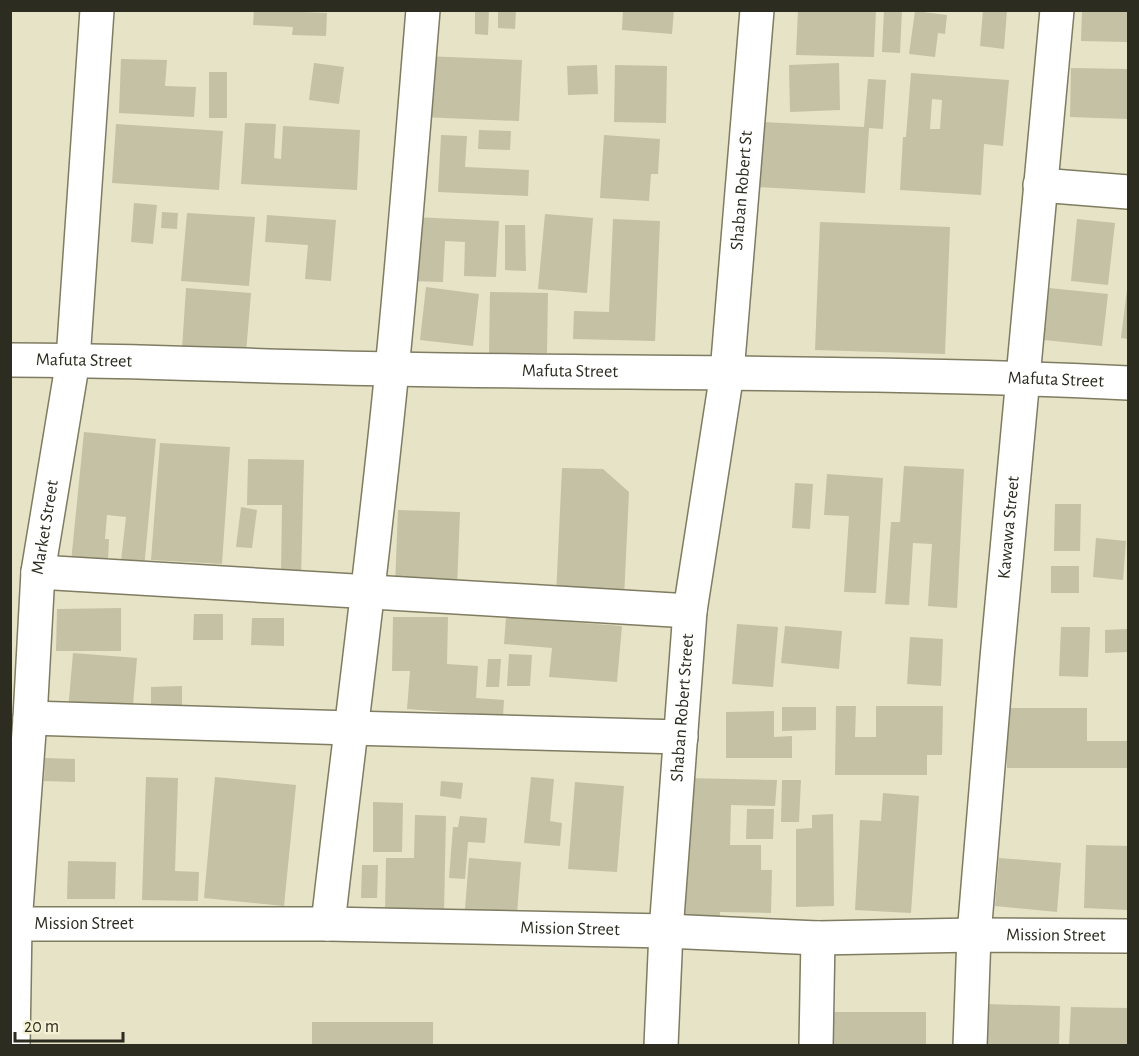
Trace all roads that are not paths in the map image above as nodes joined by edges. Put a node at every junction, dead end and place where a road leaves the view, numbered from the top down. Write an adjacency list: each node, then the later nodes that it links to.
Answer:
1 (97, 10): 8 (street, Market Street)
2 (423, 10): 9 (street)
3 (757, 10): 10 (street, Shaban Robert St)
4 (1057, 10): 5 (street, Kawawa Street)
5 (1040, 185): 6 (street); 11 (street, Kawawa Street)
6 (1128, 192)
7 (10, 360): 8 (street, Mafuta Street)
8 (73, 360): 9 (street, Mafuta Street); 13 (street, Market Street)
9 (393, 369): 10 (street, Mafuta Street); 14 (street)
10 (727, 373): 11 (street, Mafuta Street); 15 (street, Shaban Robert Street)
11 (1023, 378): 12 (street, Mafuta Street); 22 (street, Kawawa Street)
12 (1128, 383)
13 (38, 572): 14 (street); 16 (street, Market Street)
14 (368, 591): 15 (street); 17 (street)
15 (690, 611): 18 (street, Shaban Robert Street)
16 (30, 718): 17 (street); 19 (street, Market Street)
17 (350, 728): 18 (street); 20 (street)
18 (681, 736): 21 (street, Shaban Robert Street)
19 (13, 924): 20 (street, Mission Street); 25 (street, Market Street)
20 (328, 924): 21 (street, Mission Street)
21 (666, 931): 24 (street, Mission Street); 26 (street, Shaban Robert Street)
22 (974, 935): 23 (street, Mission Street); 24 (street, Mission Street); 28 (street, Kawawa Street)
23 (1128, 936)
24 (818, 938): 27 (street)
25 (13, 1046)
26 (661, 1046)
27 (816, 1046)
28 (969, 1046)

